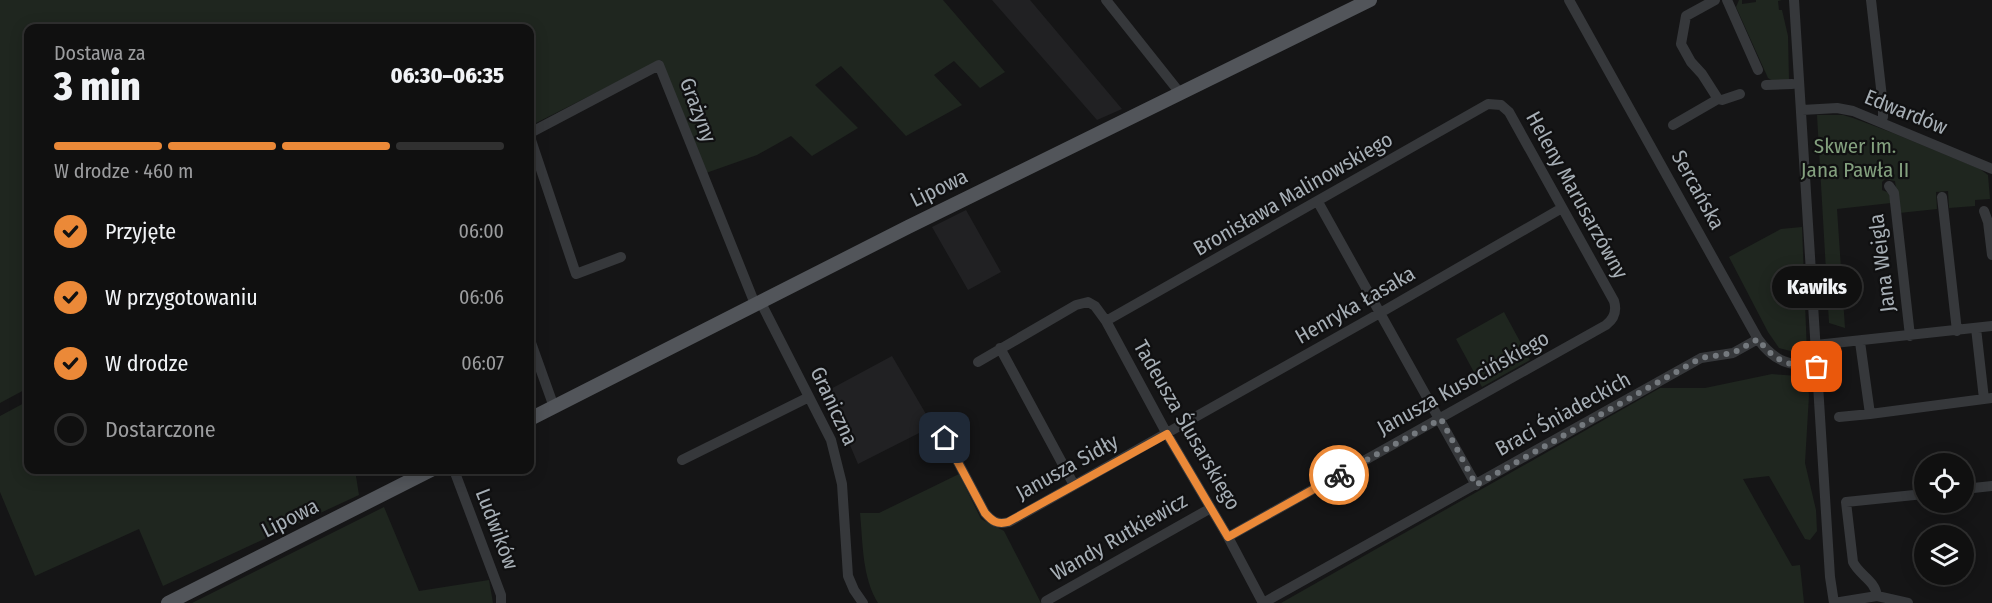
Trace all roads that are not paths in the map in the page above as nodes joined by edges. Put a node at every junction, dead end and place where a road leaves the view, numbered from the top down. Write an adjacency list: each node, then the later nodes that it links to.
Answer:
1 (1106, 0): 11 (street)
2 (1370, 0): 11 (main road, Lipowa)
3 (1569, 0): 36 (street, Sercańska)
4 (1715, 0): 13 (street)
5 (1727, 0): 8 (street)
6 (1794, 0): 15 (street)
7 (1871, 0): 16 (street)
8 (1758, 70)
9 (1792, 84): 10 (street)
10 (1766, 85)
11 (1180, 93): 28 (main road, Lipowa)
12 (1740, 94): 13 (street)
13 (1718, 99): 17 (street)
14 (1498, 104): 23 (street, Bronisława Malinowskiego); 24 (street, Heleny Marusarzówny)
15 (1802, 110): 16 (street, Edwardów); 38 (street)
16 (1881, 122): 20 (street, Edwardów)
17 (1673, 124)
18 (534, 133): 28 (street, Grażyny)
19 (534, 147): 27 (street, Grażyny)
20 (1992, 169)
21 (1889, 186): 35 (street, Jana Weigla)
22 (1942, 196): 34 (street)
23 (1318, 202): 30 (street); 31 (street, Bronisława Malinowskiego)
24 (1562, 208): 29 (street, Heleny Marusarzówny); 30 (street, Henryka Łasaka)
25 (1984, 211): 26 (street)
26 (1992, 255)
27 (621, 257)
28 (758, 303): 43 (street, Graniczna); 45 (main road, Lipowa)
29 (1615, 309): 50 (street, Janusza Kusocińskiego)
30 (1380, 313): 50 (street); 51 (street, Henryka Łasaka)
31 (1106, 321): 39 (street, Tadeusza Ślusarskiego); 51 (street, Tadeusza Ślusarskiego)
32 (1992, 326): 33 (street)
33 (1976, 328): 34 (street); 44 (street)
34 (1957, 331): 35 (street)
35 (1911, 336): 37 (street)
36 (1758, 339): 42 (street, Sercańska); 56 (street, Braci Śniadeckich)
37 (1860, 342): 38 (street); 46 (street)
38 (1816, 345): 42 (street)
39 (1000, 348): 41 (street); 55 (street)
40 (534, 351): 45 (street)
41 (978, 362)
42 (1817, 367): 68 (street)
43 (809, 397): 52 (street); 66 (street, Graniczna)
44 (1988, 399): 46 (street)
45 (554, 407): 47 (main road, Lipowa)
46 (1870, 414): 48 (street)
47 (534, 417)
48 (1839, 417)
49 (935, 419): 55 (street, Janusza Sidły)
50 (1441, 419): 56 (street); 61 (street, Janusza Kusocińskiego)
51 (1167, 434): 55 (street, Janusza Sidły); 60 (street, Tadeusza Ślusarskiego)
52 (682, 460)
53 (423, 474): 64 (main road, Lipowa)
54 (455, 474): 65 (street, Ludwików)
55 (1074, 485)
56 (1476, 485): 67 (street, Braci Śniadeckich)
57 (1992, 486): 58 (street)
58 (1974, 488)
59 (1914, 495): 62 (street)
60 (1211, 508): 61 (street, Tadeusza Ślusarskiego); 63 (street, Wandy Rutkiewicz)
61 (1228, 537): 67 (street, Tadeusza Ślusarskiego)
62 (1878, 596): 68 (street); 69 (street)
63 (1046, 601)
64 (168, 603)
65 (501, 603)
66 (863, 603)
67 (1263, 603)
68 (1834, 603)
69 (1908, 603)

